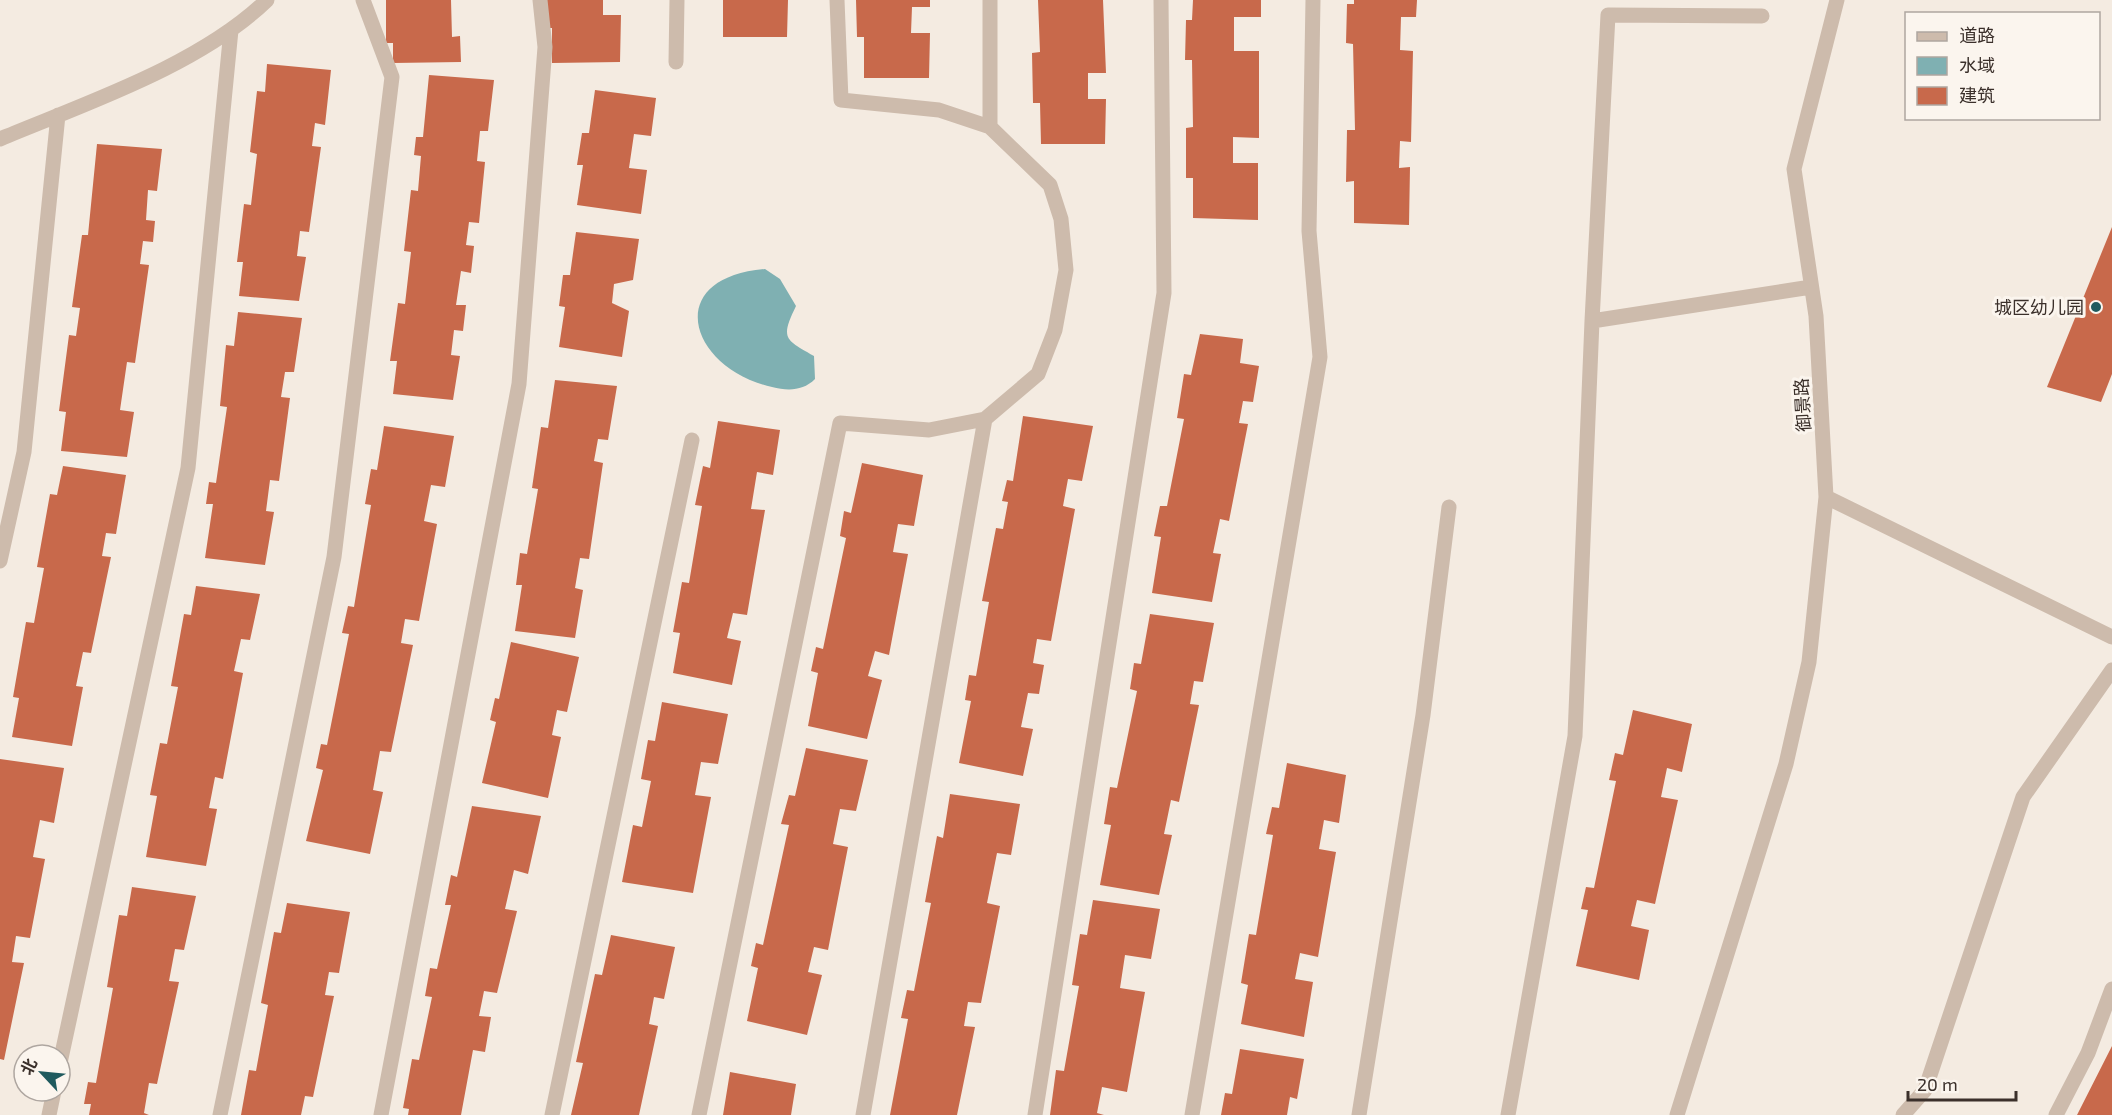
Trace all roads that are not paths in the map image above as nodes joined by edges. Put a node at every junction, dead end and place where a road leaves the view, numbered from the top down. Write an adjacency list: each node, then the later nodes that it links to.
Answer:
1 (267, 0): 11 (street)
2 (363, 0): 27 (street)
3 (540, 0): 28 (street)
4 (676, 0): 12 (street)
5 (837, 0): 14 (street)
6 (990, 0): 14 (street)
7 (1161, 0): 32 (street)
8 (1313, 0): 33 (street)
9 (1838, 0): 16 (street, 御景路)
10 (1762, 16): 17 (street)
11 (231, 30): 13 (street); 26 (street)
12 (676, 62)
13 (58, 115): 15 (street); 22 (street)
14 (990, 127): 18 (street)
15 (0, 139)
16 (1811, 287): 17 (street); 20 (street, 御景路)
17 (1592, 321): 35 (street)
18 (985, 419): 30 (street); 31 (street)
19 (692, 440): 29 (street)
20 (1826, 497): 23 (street); 36 (street, 御景路)
21 (1449, 507): 34 (street)
22 (0, 561)
23 (2112, 637)
24 (2112, 670): 37 (street)
25 (2112, 989): 38 (street)
26 (64, 1043)
27 (220, 1115)
28 (381, 1115)
29 (552, 1115)
30 (699, 1115)
31 (863, 1115)
32 (1035, 1115)
33 (1192, 1115)
34 (1359, 1115)
35 (1508, 1115)
36 (1677, 1115)
37 (1903, 1115)
38 (2056, 1115)

